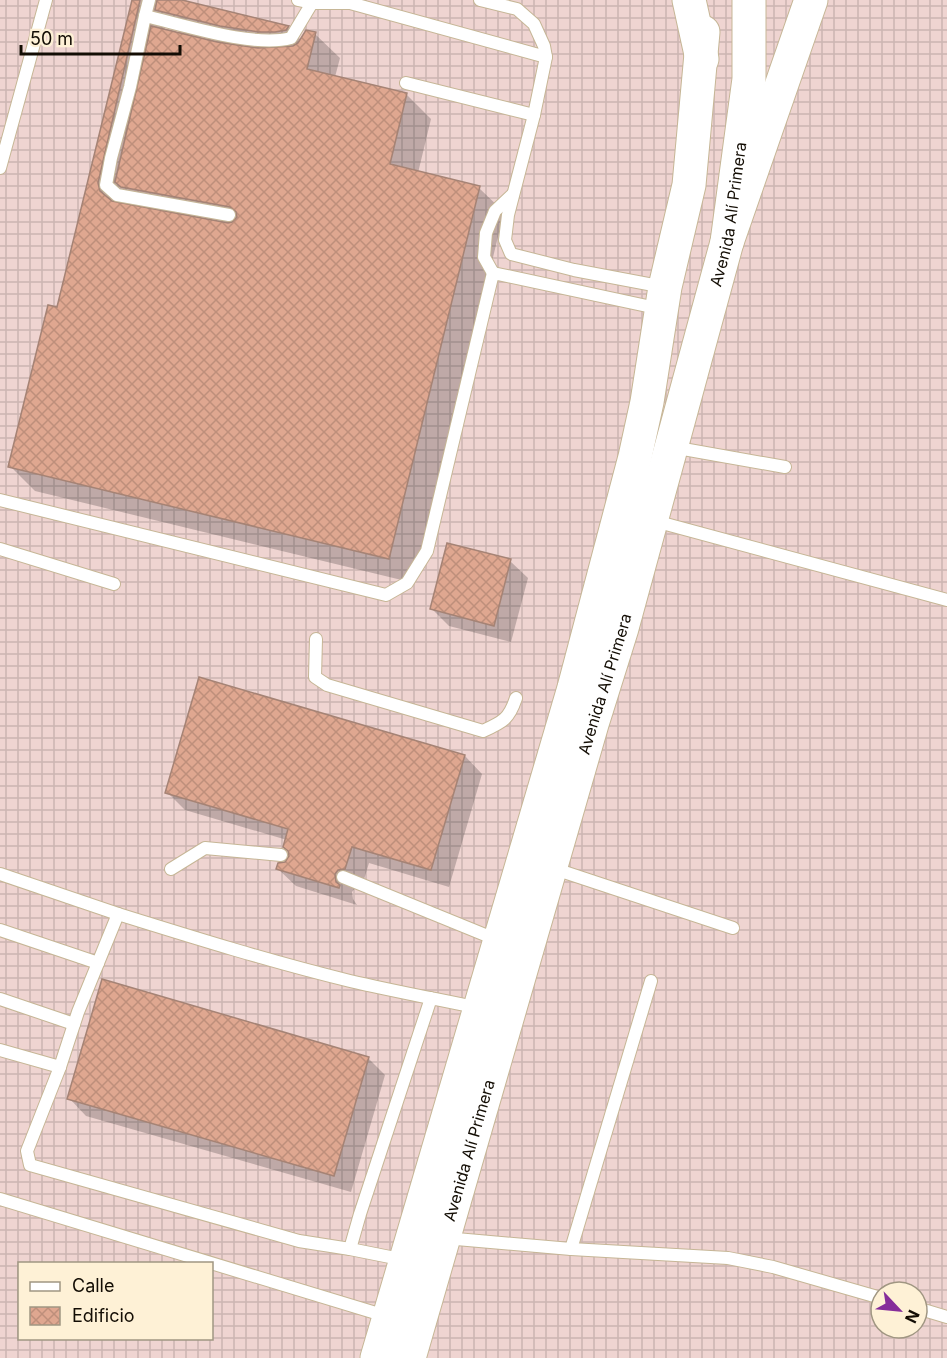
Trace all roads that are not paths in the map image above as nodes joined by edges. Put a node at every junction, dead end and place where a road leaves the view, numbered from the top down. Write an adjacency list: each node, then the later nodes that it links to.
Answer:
1 (46, 0): 15 (lane)
2 (149, 0): 10 (lane)
3 (298, 0): 9 (lane)
4 (480, 0): 11 (lane)
5 (689, 0): 12 (main road)
6 (705, 0): 12 (main road, Avenida Alí Primera)
7 (749, 0): 18 (main road, Avenida Alí Primera)
8 (811, 0): 18 (main road)
9 (312, 3): 10 (lane); 11 (lane)
10 (145, 16): 17 (lane)
11 (546, 57): 14 (lane)
12 (702, 59): 20 (main road, Avenida Alí Primera)
13 (406, 83): 14 (lane)
14 (534, 115): 16 (lane)
15 (0, 168)
16 (514, 193): 19 (lane); 20 (lane)
17 (229, 215)
18 (727, 242): 21 (main road, Avenida Alí Primera)
19 (493, 273): 20 (lane); 23 (lane)
20 (663, 298): 21 (main road); 38 (main road, Avenida Alí Primera)
21 (673, 436): 22 (lane); 24 (main road, Avenida Alí Primera)
22 (785, 467)
23 (0, 500)
24 (650, 520): 27 (lane); 31 (main road, Avenida Alí Primera)
25 (0, 549): 26 (lane)
26 (114, 584)
27 (947, 600)
28 (316, 639): 29 (lane)
29 (516, 698)
30 (281, 855): 32 (lane)
31 (551, 867): 36 (lane); 43 (main road, Avenida Alí Primera)
32 (171, 869)
33 (0, 874): 35 (lane)
34 (343, 878): 38 (lane)
35 (118, 914): 39 (lane); 41 (lane)
36 (733, 928)
37 (0, 930): 39 (lane)
38 (501, 941): 43 (main road, Avenida Alí Primera)
39 (98, 963): 44 (lane)
40 (651, 981): 50 (lane)
41 (431, 998): 43 (lane); 49 (lane)
42 (0, 999): 44 (lane)
43 (493, 1012): 48 (main road, Avenida Alí Primera)
44 (74, 1024): 46 (lane)
45 (0, 1050): 46 (lane)
46 (60, 1067): 49 (lane)
47 (0, 1199): 51 (lane)
48 (425, 1240): 49 (lane); 50 (lane); 56 (main road, Avenida Alí Primera); 56 (main road, Avenida Alí Primera)
49 (350, 1249)
50 (571, 1249): 53 (lane)
51 (207, 1262)
52 (213, 1264): 56 (lane)
53 (869, 1295)
54 (929, 1312): 55 (lane)
55 (947, 1317)
56 (404, 1322): 57 (main road, Avenida Alí Primera); 58 (main road, Avenida Alí Primera)
57 (377, 1358)
58 (409, 1358)

